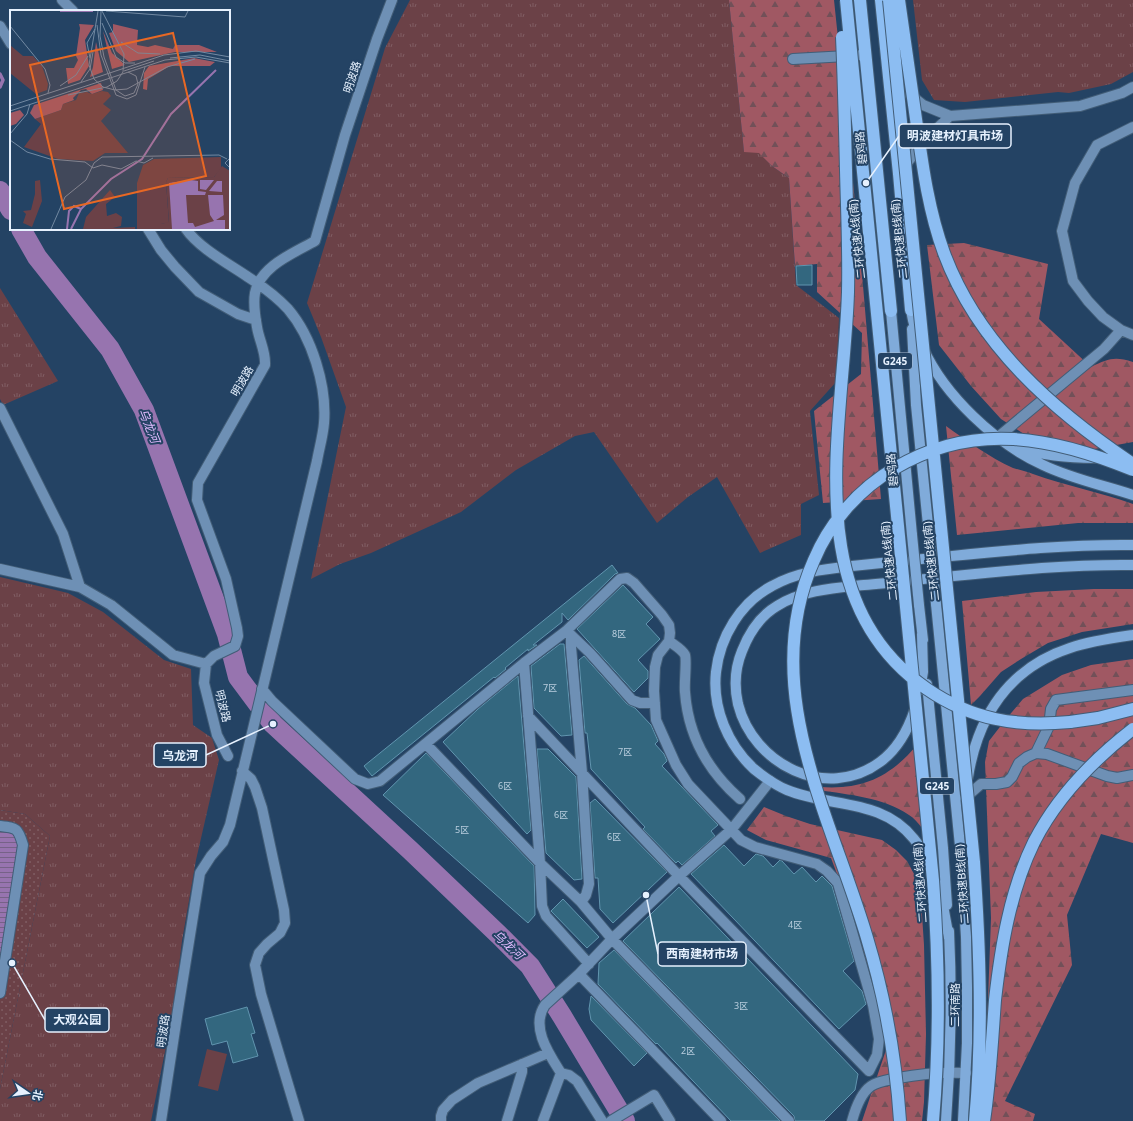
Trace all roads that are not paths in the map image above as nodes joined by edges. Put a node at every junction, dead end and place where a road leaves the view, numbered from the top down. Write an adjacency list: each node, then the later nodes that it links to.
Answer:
1 (392, 0): 19 (street, 明波路)
2 (841, 0): 44 (highway, bridge)
3 (846, 0): 84 (highway, 二环快速A线(南), bridge)
4 (860, 0): 10 (highway, 碧鸡路 / G245)
5 (881, 0): 12 (highway, G245)
6 (889, 0): 87 (highway, 二环快速B线(南), bridge)
7 (899, 0): 28 (highway, bridge)
8 (0, 26): 9 (street)
9 (10, 42)
10 (865, 55): 11 (street); 21 (highway, 碧鸡路 / G245)
11 (793, 59)
12 (889, 78): 14 (street); 16 (highway, G245)
13 (1133, 87): 14 (street)
14 (950, 116): 16 (street)
15 (1133, 127): 23 (street)
16 (899, 174): 20 (highway, G245)
17 (149, 230): 22 (street)
18 (187, 230): 19 (street)
19 (259, 284): 22 (street, 明波路); 42 (street)
20 (911, 310): 26 (main road); 60 (main road, G245, bridge)
21 (891, 311): 36 (main road, 碧鸡路 / G245, bridge)
22 (256, 320): 40 (street, 明波路)
23 (1121, 330): 24 (street); 26 (street)
24 (1133, 335)
25 (0, 408): 34 (street)
26 (1001, 439): 27 (main road); 30 (main road)
27 (1133, 456)
28 (1133, 464)
29 (1133, 470): 83 (highway, bridge)
30 (1133, 495)
31 (1133, 545): 53 (main road)
32 (1133, 565): 36 (main road)
33 (0, 569): 34 (street)
34 (80, 587): 40 (street)
35 (568, 633): 38 (street); 39 (street); 43 (street); 51 (street)
36 (922, 634): 62 (main road, 碧鸡路 / G245)
37 (1133, 635): 54 (main road)
38 (668, 641): 43 (street); 55 (street)
39 (524, 663): 45 (street); 47 (street)
40 (206, 664): 49 (street, 明波路)
41 (1133, 690): 48 (street)
42 (262, 691): 47 (street); 50 (street)
43 (655, 703): 57 (street)
44 (1133, 709)
45 (528, 716): 51 (street); 58 (street)
46 (1133, 728): 88 (highway, bridge)
47 (426, 744): 58 (street)
48 (1036, 753): 52 (street); 54 (street)
49 (228, 756)
50 (242, 771): 72 (street, 明波路); 73 (street)
51 (582, 773): 59 (street); 61 (street)
52 (1133, 775)
53 (770, 781): 57 (street); 62 (main road)
54 (965, 798): 60 (main road)
55 (740, 799)
56 (0, 826): 66 (street)
57 (732, 829): 59 (street); 59 (street)
58 (540, 863): 61 (street); 64 (street)
59 (679, 876): 63 (street)
60 (963, 889): 71 (main road, 二环南路 / G245)
61 (580, 902): 63 (street)
62 (949, 938): 69 (main road, 二环南路 / G245)
63 (612, 939): 64 (street); 81 (street)
64 (589, 964): 65 (street)
65 (576, 977): 67 (street); 80 (street)
66 (0, 993)
67 (548, 1053): 68 (street); 70 (street)
68 (522, 1064): 74 (street); 75 (street)
69 (949, 1072): 71 (street); 82 (street); 85 (main road, 二环南路 / G245)
70 (561, 1073): 76 (street); 77 (street)
71 (966, 1073): 86 (main road, 二环南路 / G245)
72 (161, 1121)
73 (299, 1121)
74 (441, 1121)
75 (507, 1121)
76 (543, 1121)
77 (602, 1121)
78 (611, 1121): 79 (street)
79 (670, 1121)
80 (721, 1121)
81 (789, 1121)
82 (852, 1121)
83 (900, 1121)
84 (933, 1121)
85 (946, 1121)
86 (963, 1121)
87 (975, 1121)
88 (984, 1121)

